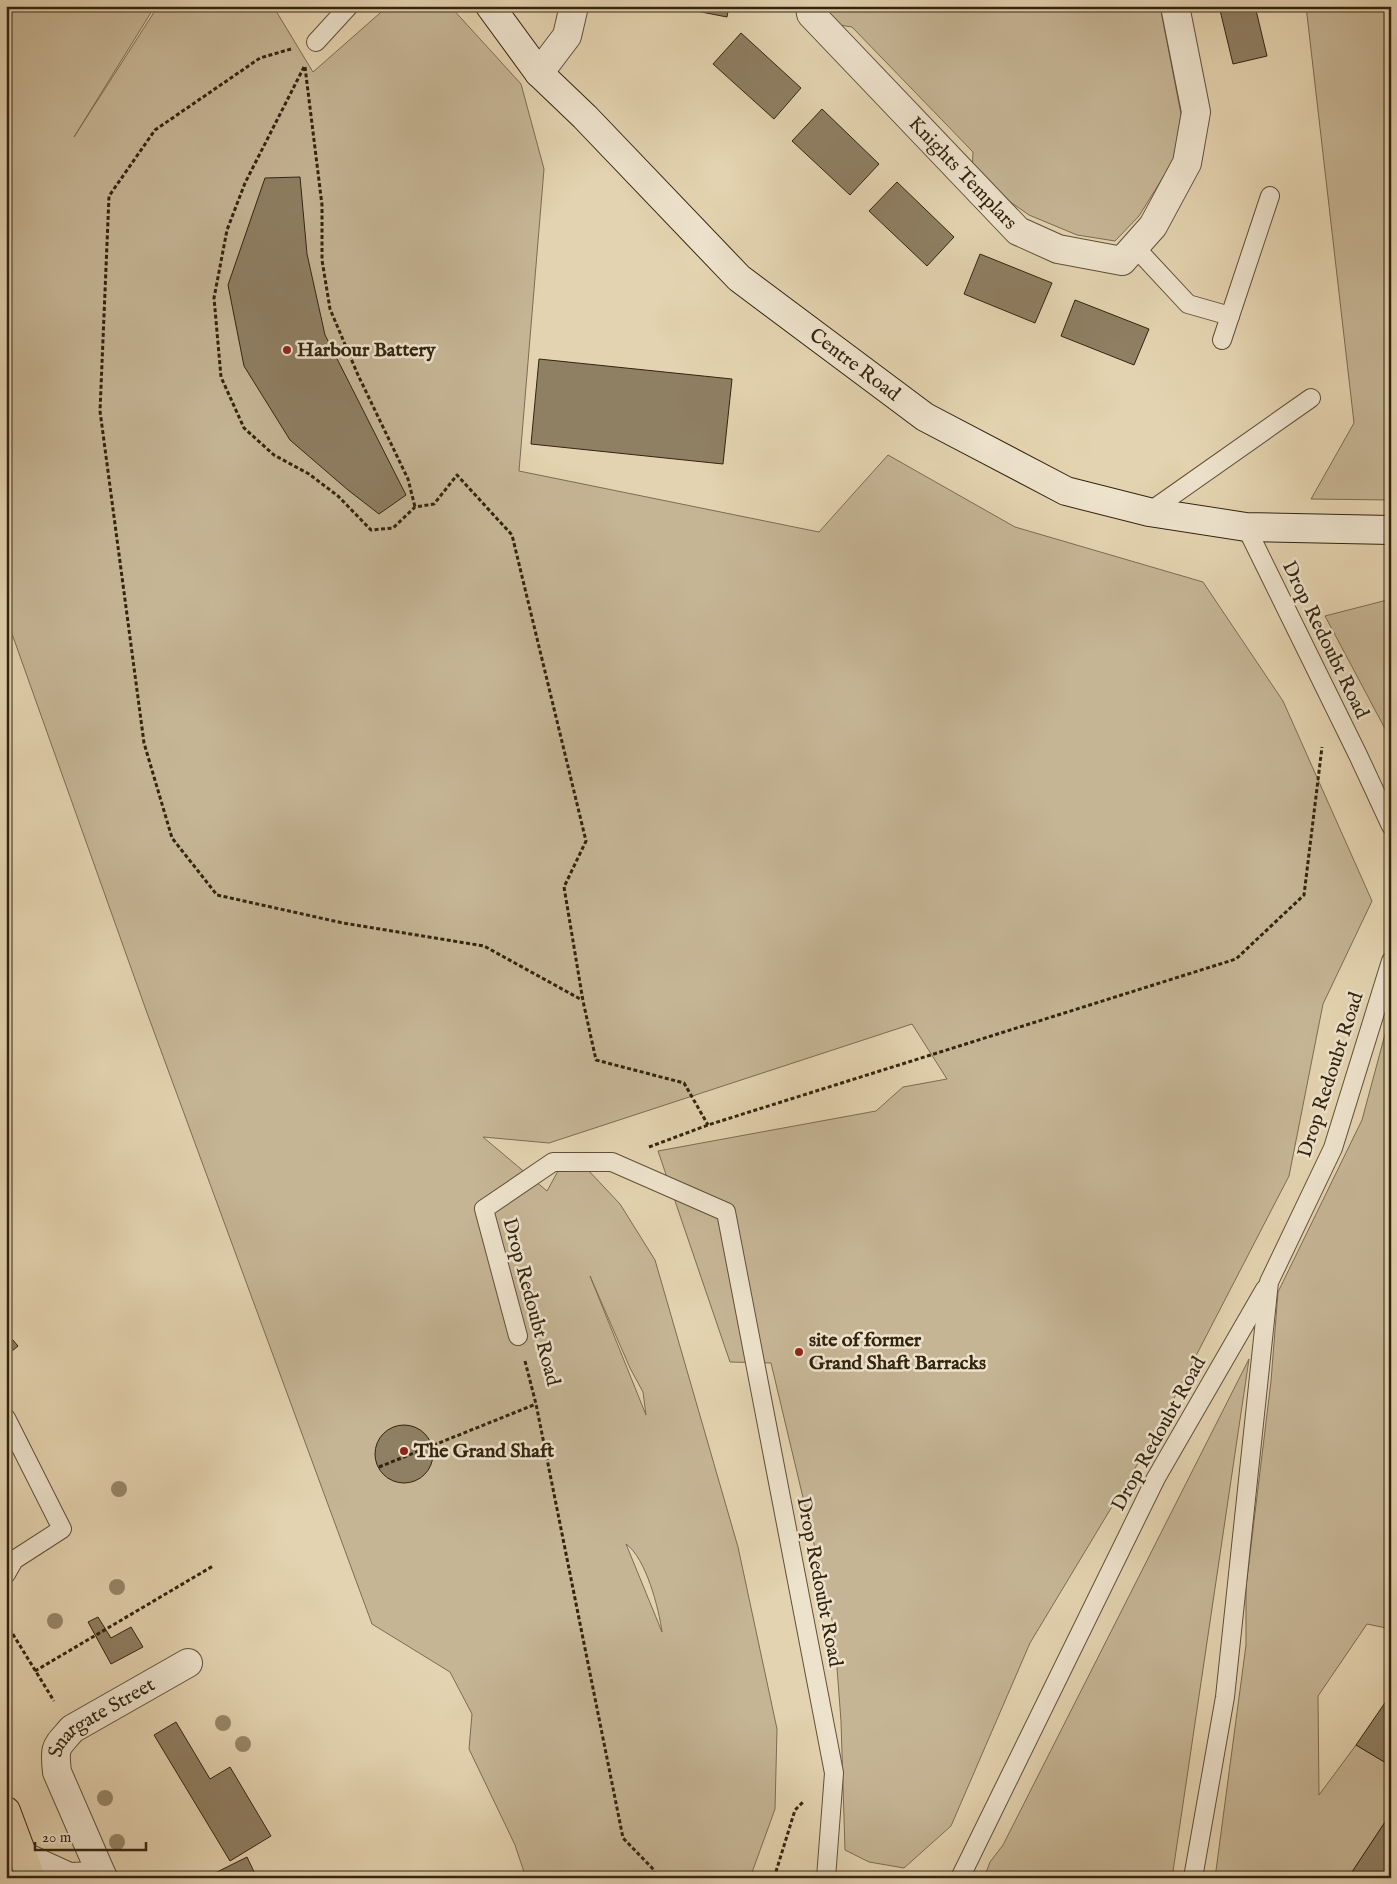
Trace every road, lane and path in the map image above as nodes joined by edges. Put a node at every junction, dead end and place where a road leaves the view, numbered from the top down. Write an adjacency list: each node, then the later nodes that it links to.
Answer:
1 (349, 6): 6 (lane)
2 (490, 6): 7 (street, Centre Road)
3 (574, 6): 7 (street)
4 (810, 6): 9 (street, Knights Templars)
5 (1175, 6): 9 (street, Knights Templars)
6 (316, 42): 20 (path)
7 (539, 73): 14 (street, Centre Road)
8 (1270, 196): 10 (lane)
9 (1134, 246): 10 (lane)
10 (1230, 316): 11 (lane)
11 (1222, 340)
12 (1311, 398): 14 (lane)
13 (415, 507): 13 (path); 20 (path)
14 (1149, 512): 15 (street, Centre Road)
15 (1246, 527): 16 (street, Centre Road); 17 (lane, Drop Redoubt Road)
16 (1391, 530)
17 (1329, 695): 18 (lane, Drop Redoubt Road); 21 (path)
18 (1391, 826)
19 (1391, 961): 23 (lane, Drop Redoubt Road)
20 (583, 1000): 21 (path)
21 (708, 1125): 22 (path)
22 (612, 1162): 24 (lane, Drop Redoubt Road); 34 (lane, Drop Redoubt Road)
23 (1269, 1282): 41 (lane, Drop Redoubt Road); 42 (lane, Drop Redoubt Road)
24 (518, 1336): 25 (path, Drop Redoubt Road)
25 (536, 1404): 27 (path); 38 (path, Drop Redoubt Road)
26 (6, 1418): 28 (lane)
27 (379, 1467)
28 (9, 1564)
29 (213, 1566): 32 (path)
30 (6, 1623): 32 (path)
31 (188, 1663): 33 (street, Snargate Street)
32 (35, 1671): 33 (path)
33 (72, 1729): 37 (street, Snargate Street)
34 (834, 1773): 39 (path); 40 (lane, Drop Redoubt Road)
35 (6, 1811): 36 (highway, Snargate Street)
36 (27, 1867): 37 (street, Snargate Street)
37 (102, 1877)
38 (654, 1878)
39 (774, 1878)
40 (826, 1878)
41 (960, 1878)
42 (1193, 1878)

